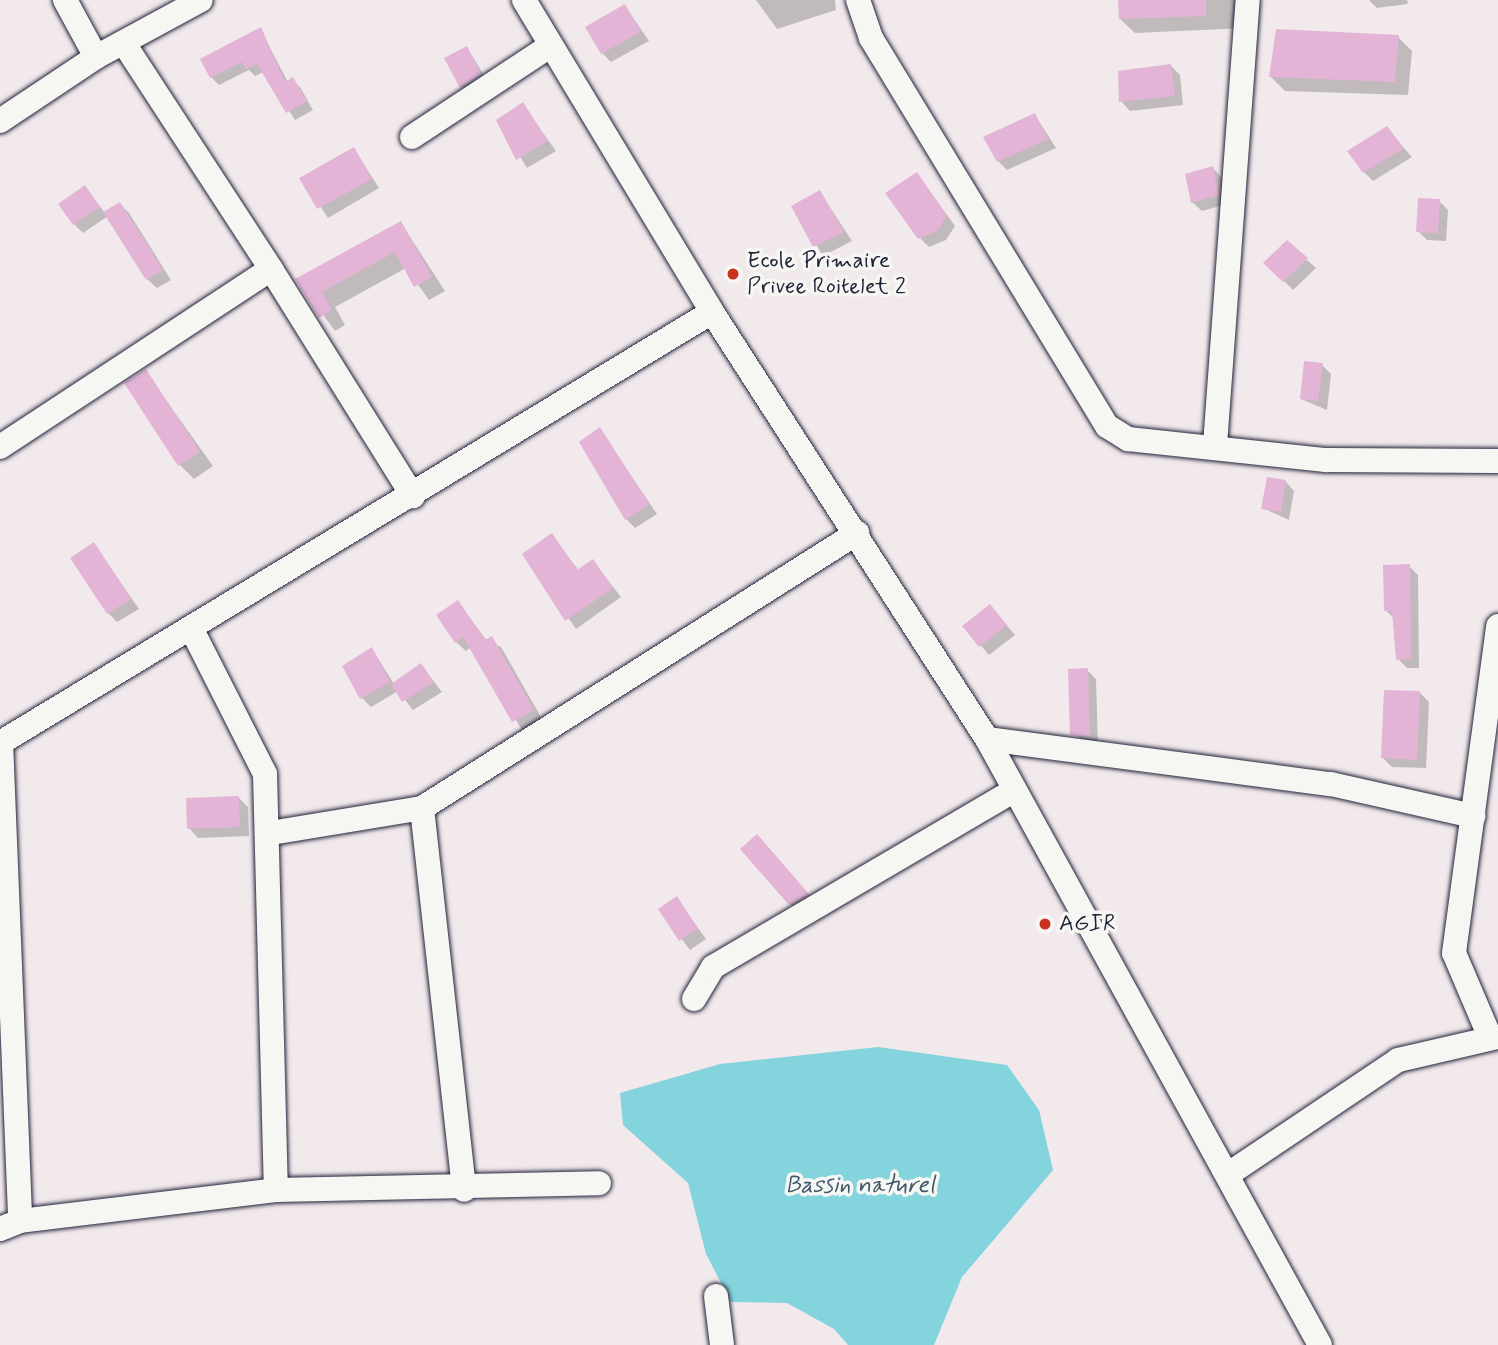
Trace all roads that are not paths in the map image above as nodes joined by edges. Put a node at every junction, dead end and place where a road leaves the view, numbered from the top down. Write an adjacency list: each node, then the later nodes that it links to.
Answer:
1 (65, 0): 8 (street)
2 (201, 0): 6 (street)
3 (524, 0): 7 (street)
4 (858, 0): 13 (street)
5 (1248, 0): 13 (street)
6 (125, 45): 8 (street); 11 (street)
7 (550, 46): 10 (street); 12 (street)
8 (96, 57): 9 (street)
9 (0, 121)
10 (412, 137)
11 (271, 269): 14 (street); 16 (street)
12 (712, 312): 16 (street); 17 (street)
13 (1215, 445): 15 (street)
14 (0, 447)
15 (1498, 461)
16 (413, 496): 19 (street)
17 (858, 533): 20 (street); 23 (street)
18 (1498, 626): 24 (street)
19 (192, 630): 21 (street); 25 (street)
20 (987, 738): 22 (street); 24 (street)
21 (1, 742): 32 (street)
22 (1013, 791): 26 (street); 28 (street)
23 (422, 808): 25 (street); 31 (street)
24 (1473, 816): 27 (street)
25 (271, 833): 30 (street)
26 (694, 999)
27 (1494, 1036): 28 (street)
28 (1230, 1173): 35 (street)
29 (599, 1184): 31 (street)
30 (276, 1190): 31 (street); 32 (street)
31 (464, 1190)
32 (10, 1225)
33 (716, 1296): 34 (street)
34 (722, 1345)
35 (1320, 1345)

